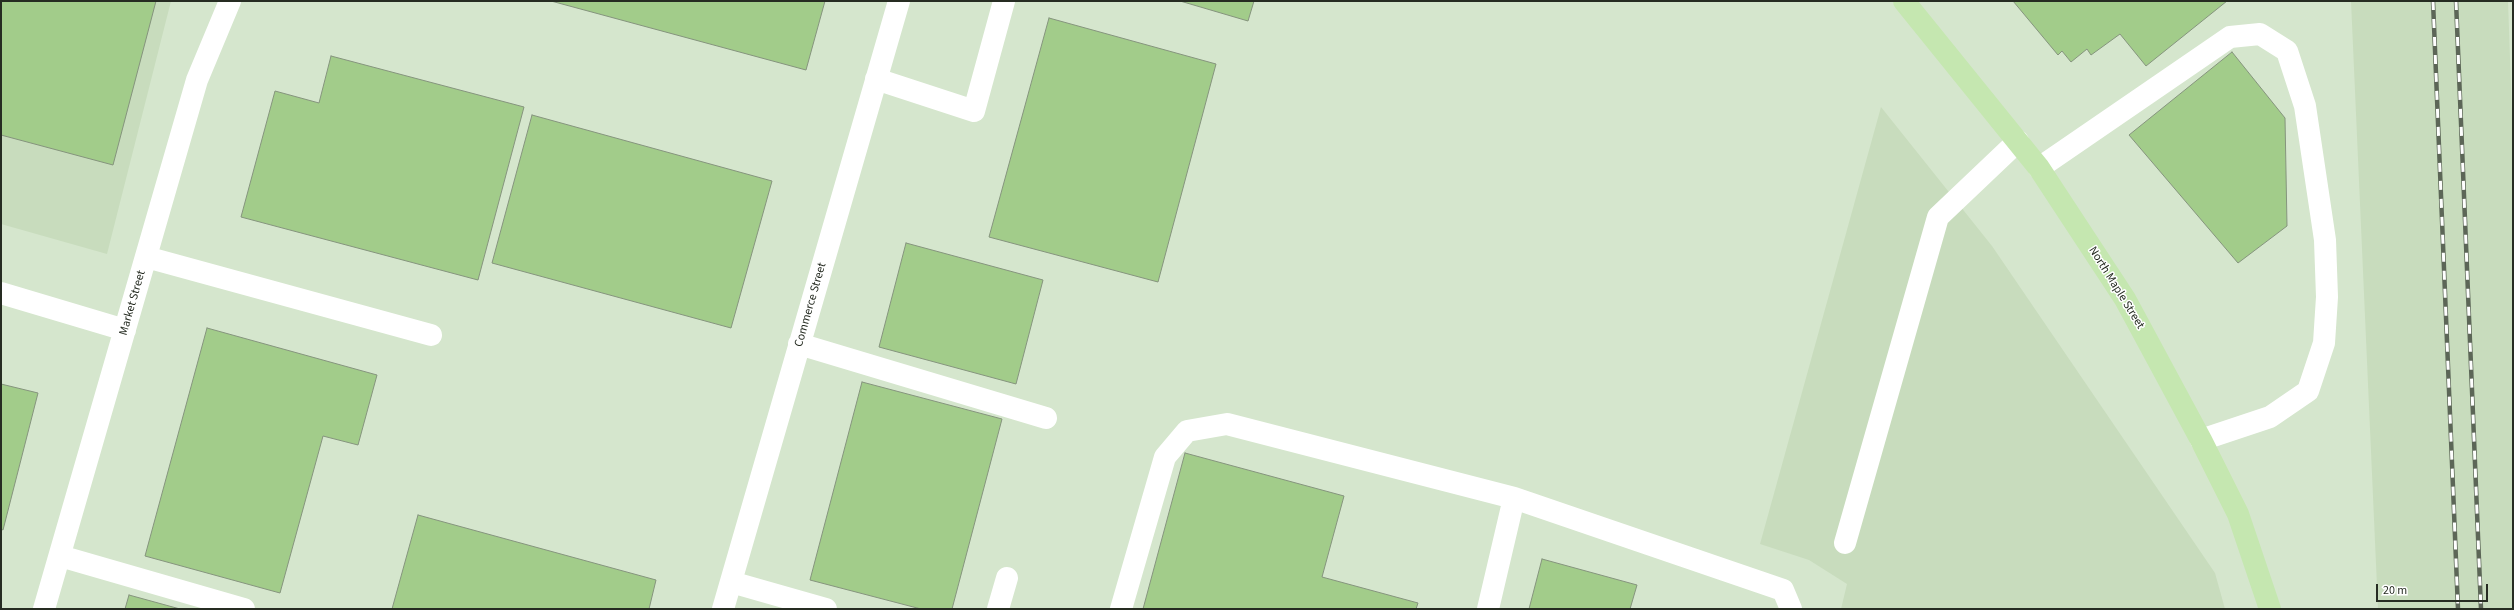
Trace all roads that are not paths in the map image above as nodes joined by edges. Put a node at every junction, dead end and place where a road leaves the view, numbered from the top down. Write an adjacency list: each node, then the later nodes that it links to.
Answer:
1 (230, 1): 8 (street, Market Street)
2 (899, 1): 5 (street, Commerce Street)
3 (1004, 1): 5 (street)
4 (1904, 1): 6 (main road, North Maple Street)
5 (876, 79): 12 (street, Commerce Street)
6 (2018, 141): 7 (main road, North Maple Street); 16 (street)
7 (2039, 168): 14 (main road, North Maple Street); 14 (street)
8 (146, 257): 10 (street, Market Street); 11 (street)
9 (1, 293): 10 (street)
10 (125, 330): 17 (street, Market Street)
11 (431, 335)
12 (799, 344): 13 (street); 19 (street, Commerce Street)
13 (1046, 418)
14 (2201, 440): 28 (main road, North Maple Street)
15 (1514, 498): 25 (street); 26 (street); 27 (street)
16 (1845, 543)
17 (60, 556): 20 (street, Market Street); 21 (street)
18 (1007, 578): 24 (street)
19 (731, 582): 22 (street, Commerce Street); 23 (street)
20 (44, 609)
21 (244, 609)
22 (723, 609)
23 (826, 609)
24 (998, 609)
25 (1121, 609)
26 (1488, 609)
27 (1791, 609)
28 (2270, 609)

